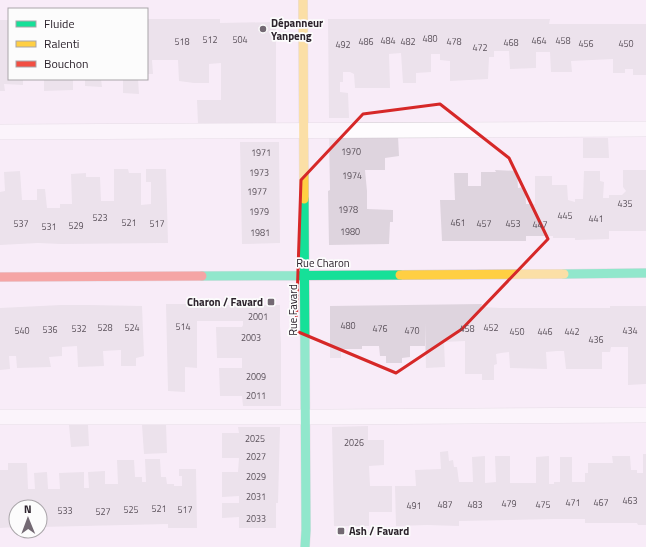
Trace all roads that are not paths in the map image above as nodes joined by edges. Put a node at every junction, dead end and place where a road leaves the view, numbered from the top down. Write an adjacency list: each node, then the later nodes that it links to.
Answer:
1 (303, 0): 3 (street, Rue Favard)
2 (646, 128): 3 (lane)
3 (303, 131): 4 (lane); 6 (street, Rue Favard)
4 (0, 132)
5 (646, 273): 6 (street, Rue Charon)
6 (305, 275): 7 (street, Rue Charon); 10 (street, Rue Favard)
7 (0, 277)
8 (646, 415): 10 (lane)
9 (0, 417): 10 (lane)
10 (306, 417): 11 (street, Rue Favard)
11 (305, 547)

